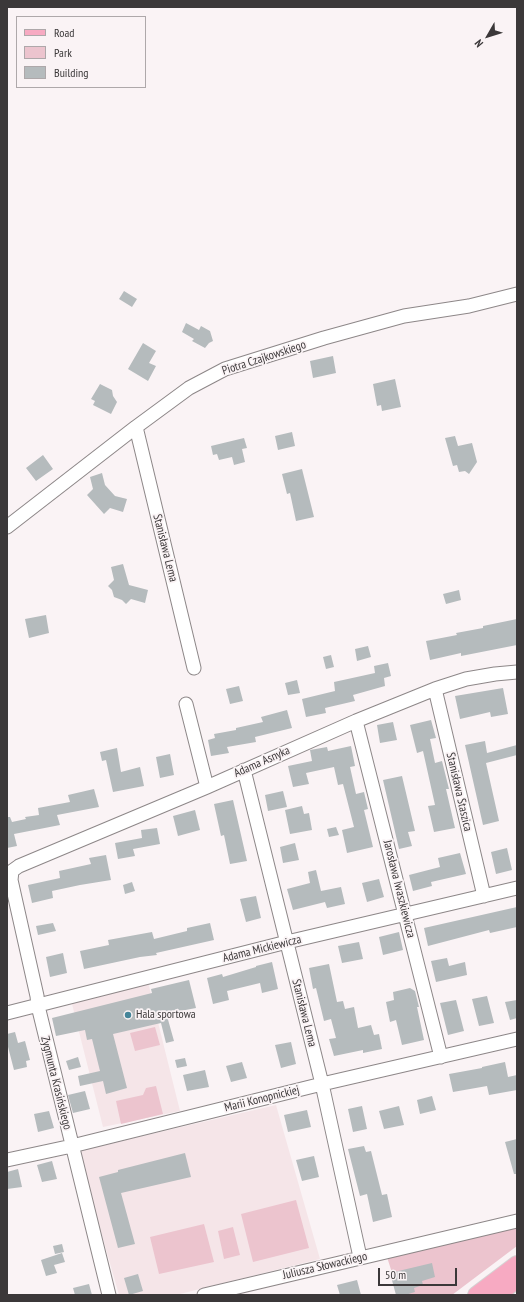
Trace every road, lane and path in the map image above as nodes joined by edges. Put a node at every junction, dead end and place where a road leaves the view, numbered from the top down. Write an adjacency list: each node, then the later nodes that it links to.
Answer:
1 (517, 294): 2 (street, Piotra Czajkowskiego)
2 (136, 427): 3 (street, Piotra Czajkowskiego); 4 (street, Stanisława Lema)
3 (7, 526)
4 (194, 668)
5 (517, 672): 6 (street, Adama Asnyka)
6 (435, 689): 8 (street, Adama Asnyka); 13 (street, Stanisława Staszica)
7 (186, 704): 10 (street)
8 (356, 721): 9 (street, Adama Asnyka); 14 (street, Jarosława Iwaszkiewicza)
9 (244, 770): 10 (street, Adama Asnyka); 15 (street, Stanisława Lema)
10 (207, 787): 11 (street, Adama Asnyka)
11 (12, 871): 16 (street, Zygmunta Krasińskiego)
12 (517, 888): 13 (street, Adama Mickiewicza)
13 (484, 896): 14 (street, Adama Mickiewicza)
14 (406, 915): 15 (street, Adama Mickiewicza); 19 (street, Jarosława Iwaszkiewicza)
15 (287, 942): 16 (street, Adama Mickiewicza); 20 (street, Stanisława Lema)
16 (38, 1006): 17 (street, Adama Mickiewicza); 21 (street, Zygmunta Krasińskiego)
17 (7, 1013)
18 (517, 1039): 19 (street, Marii Konopnickiej)
19 (441, 1057): 20 (street, Marii Konopnickiej)
20 (322, 1084): 21 (street, Marii Konopnickiej); 24 (street, Stanisława Lema)
21 (72, 1146): 22 (street, Marii Konopnickiej); 27 (street, Zygmunta Krasińskiego)
22 (7, 1160)
23 (517, 1221): 24 (street, Juliusza Słowackiego)
24 (360, 1257): 28 (street, Juliusza Słowackiego)
25 (517, 1264): 29 (main road)
26 (517, 1280): 30 (main road)
27 (109, 1295)
28 (204, 1295)
29 (476, 1295)
30 (498, 1295)

